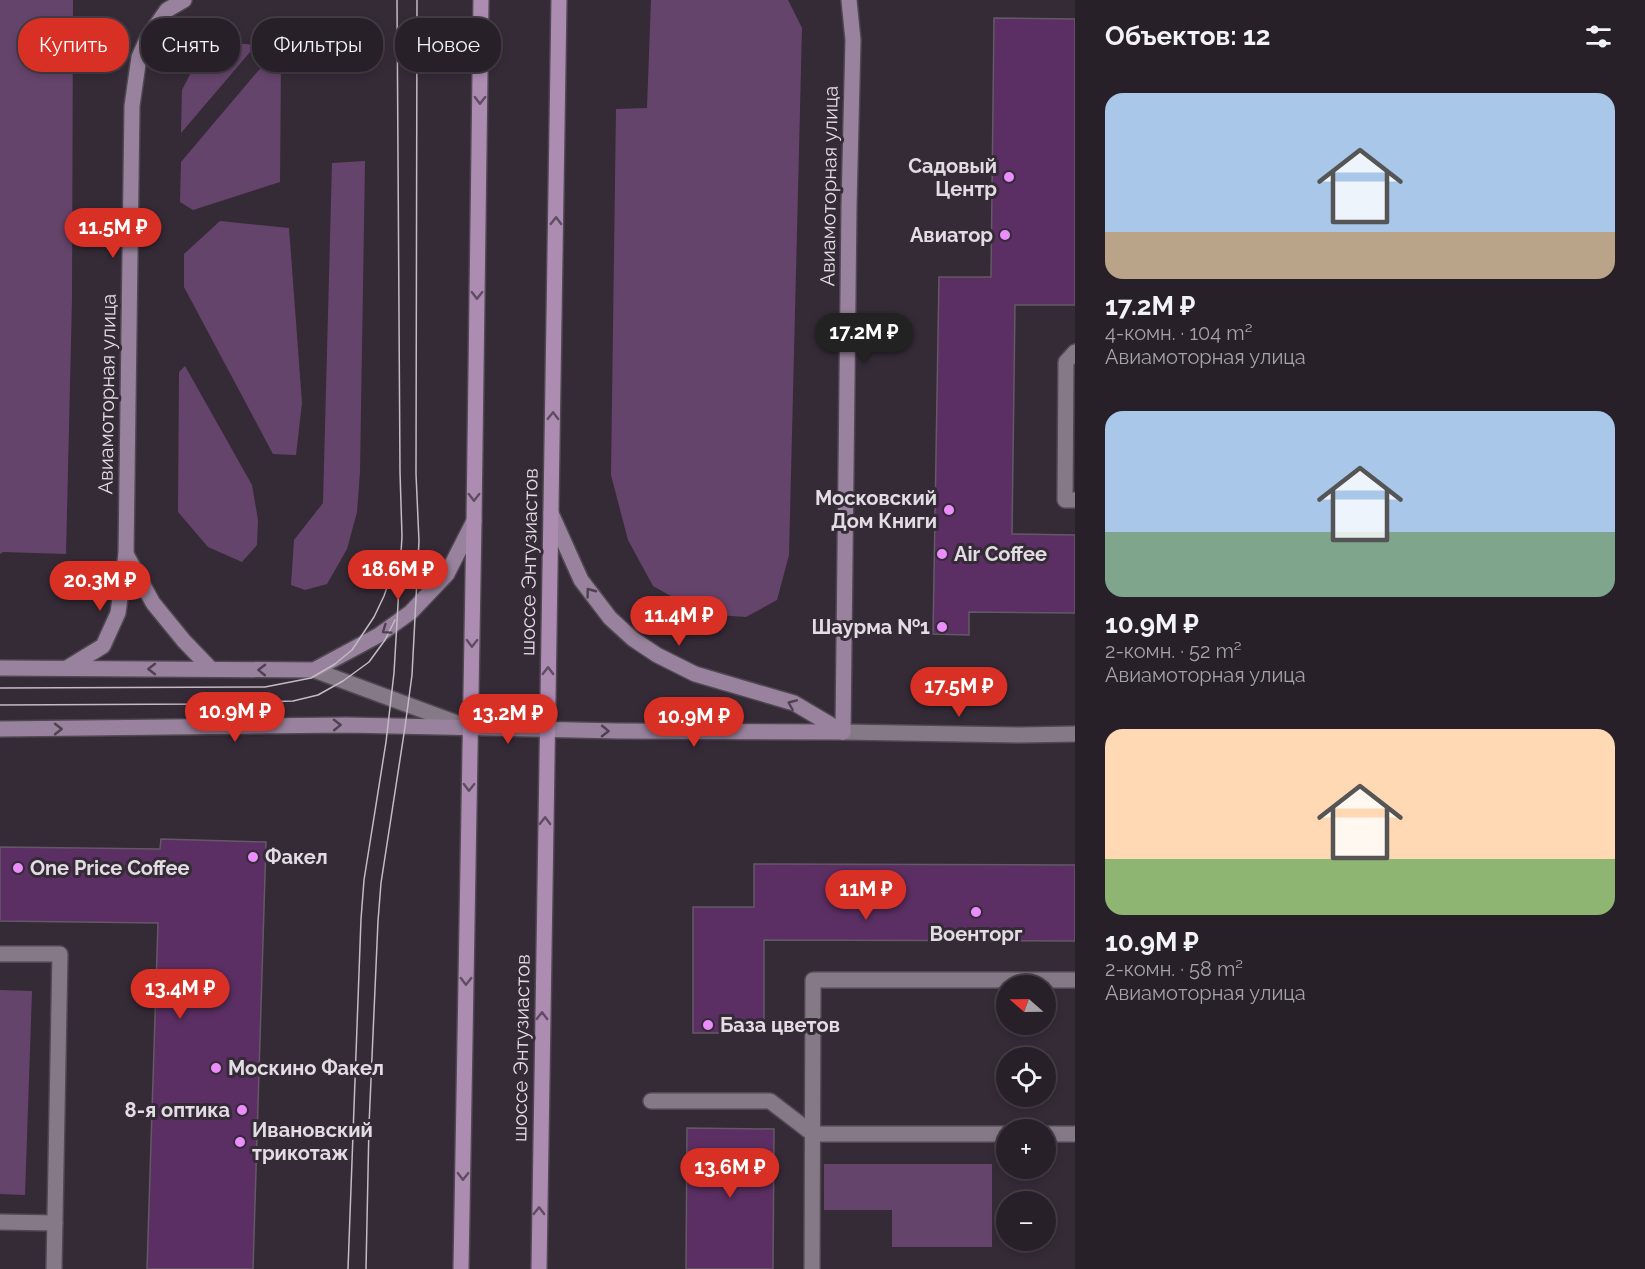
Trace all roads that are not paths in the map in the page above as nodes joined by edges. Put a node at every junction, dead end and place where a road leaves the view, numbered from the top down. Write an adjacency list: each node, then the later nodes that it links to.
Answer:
1 (184, 0): 9 (main road, Авиамоторная улица)
2 (481, 0): 8 (main road, one-way to 8)
3 (559, 0): 7 (main road, шоссе Энтузиастов, one-way to 3)
4 (849, 0): 17 (main road, Авиамоторная улица)
5 (1075, 352): 6 (street)
6 (1075, 500)
7 (550, 511): 16 (main road, шоссе Энтузиастов, one-way to 7); 17 (main road, one-way to 7)
8 (474, 521): 13 (main road, one-way to 13); 14 (main road, one-way to 14)
9 (126, 554): 10 (main road, Авиамоторная улица); 12 (main road, Авиамоторная улица)
10 (67, 668): 11 (main road); 12 (main road, one-way to 10)
11 (0, 669)
12 (211, 669): 13 (main road, one-way to 12)
13 (314, 670): 14 (street)
14 (471, 728): 15 (main road, one-way to 14); 16 (main road); 29 (main road, one-way to 29)
15 (0, 729)
16 (547, 729): 17 (main road, one-way to 17); 30 (main road, шоссе Энтузиастов, one-way to 16)
17 (843, 732): 18 (street)
18 (1075, 734)
19 (0, 954): 27 (street)
20 (1075, 980): 22 (street)
21 (651, 1101): 22 (street)
22 (813, 1134): 23 (street); 31 (street)
23 (996, 1134)
24 (1056, 1134): 25 (street)
25 (1075, 1134)
26 (0, 1222): 27 (street)
27 (54, 1223): 28 (street)
28 (54, 1269)
29 (461, 1269)
30 (539, 1269)
31 (812, 1269)

